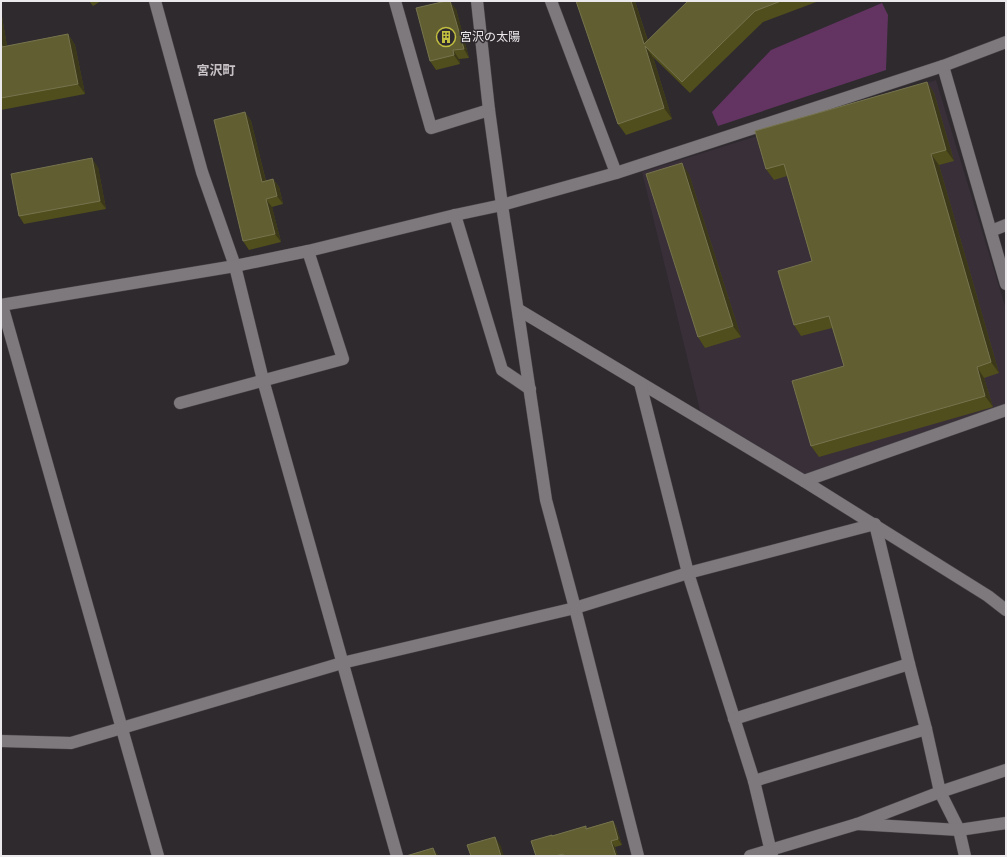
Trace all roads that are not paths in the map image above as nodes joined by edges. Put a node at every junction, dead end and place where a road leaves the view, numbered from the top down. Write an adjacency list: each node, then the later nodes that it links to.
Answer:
1 (155, 1): 14 (street)
2 (395, 1): 7 (street)
3 (477, 1): 7 (street)
4 (551, 1): 8 (street)
5 (1006, 42): 6 (street)
6 (943, 66): 8 (street); 12 (street)
7 (489, 110): 9 (street)
8 (616, 173): 9 (street)
9 (502, 205): 10 (street); 17 (street)
10 (454, 215): 13 (street); 20 (street)
11 (1006, 225): 12 (street)
12 (991, 231): 15 (street)
13 (308, 251): 14 (street); 18 (street)
14 (235, 266): 16 (street); 18 (street)
15 (1006, 284)
16 (2, 305): 31 (street)
17 (519, 310): 19 (street); 20 (street)
18 (262, 380): 21 (street); 28 (street)
19 (640, 383): 23 (street); 25 (street)
20 (530, 390): 26 (street)
21 (180, 403)
22 (1006, 410): 23 (street)
23 (804, 481): 24 (street)
24 (874, 524): 25 (street); 27 (street); 29 (street)
25 (688, 573): 26 (street); 30 (street)
26 (575, 608): 28 (street); 43 (street)
27 (1006, 610)
28 (342, 662): 31 (street); 42 (street)
29 (909, 664): 30 (street); 32 (street)
30 (734, 719): 35 (street)
31 (122, 727): 33 (street); 41 (street)
32 (926, 729): 35 (street); 36 (street)
33 (1, 741)
34 (1006, 770): 36 (street)
35 (754, 781): 40 (street)
36 (940, 792): 38 (street); 39 (street)
37 (1006, 823): 39 (street)
38 (856, 824): 39 (street); 40 (street)
39 (959, 830): 45 (street)
40 (771, 853): 44 (street)
41 (158, 856)
42 (397, 856)
43 (638, 856)
44 (750, 856)
45 (965, 856)

